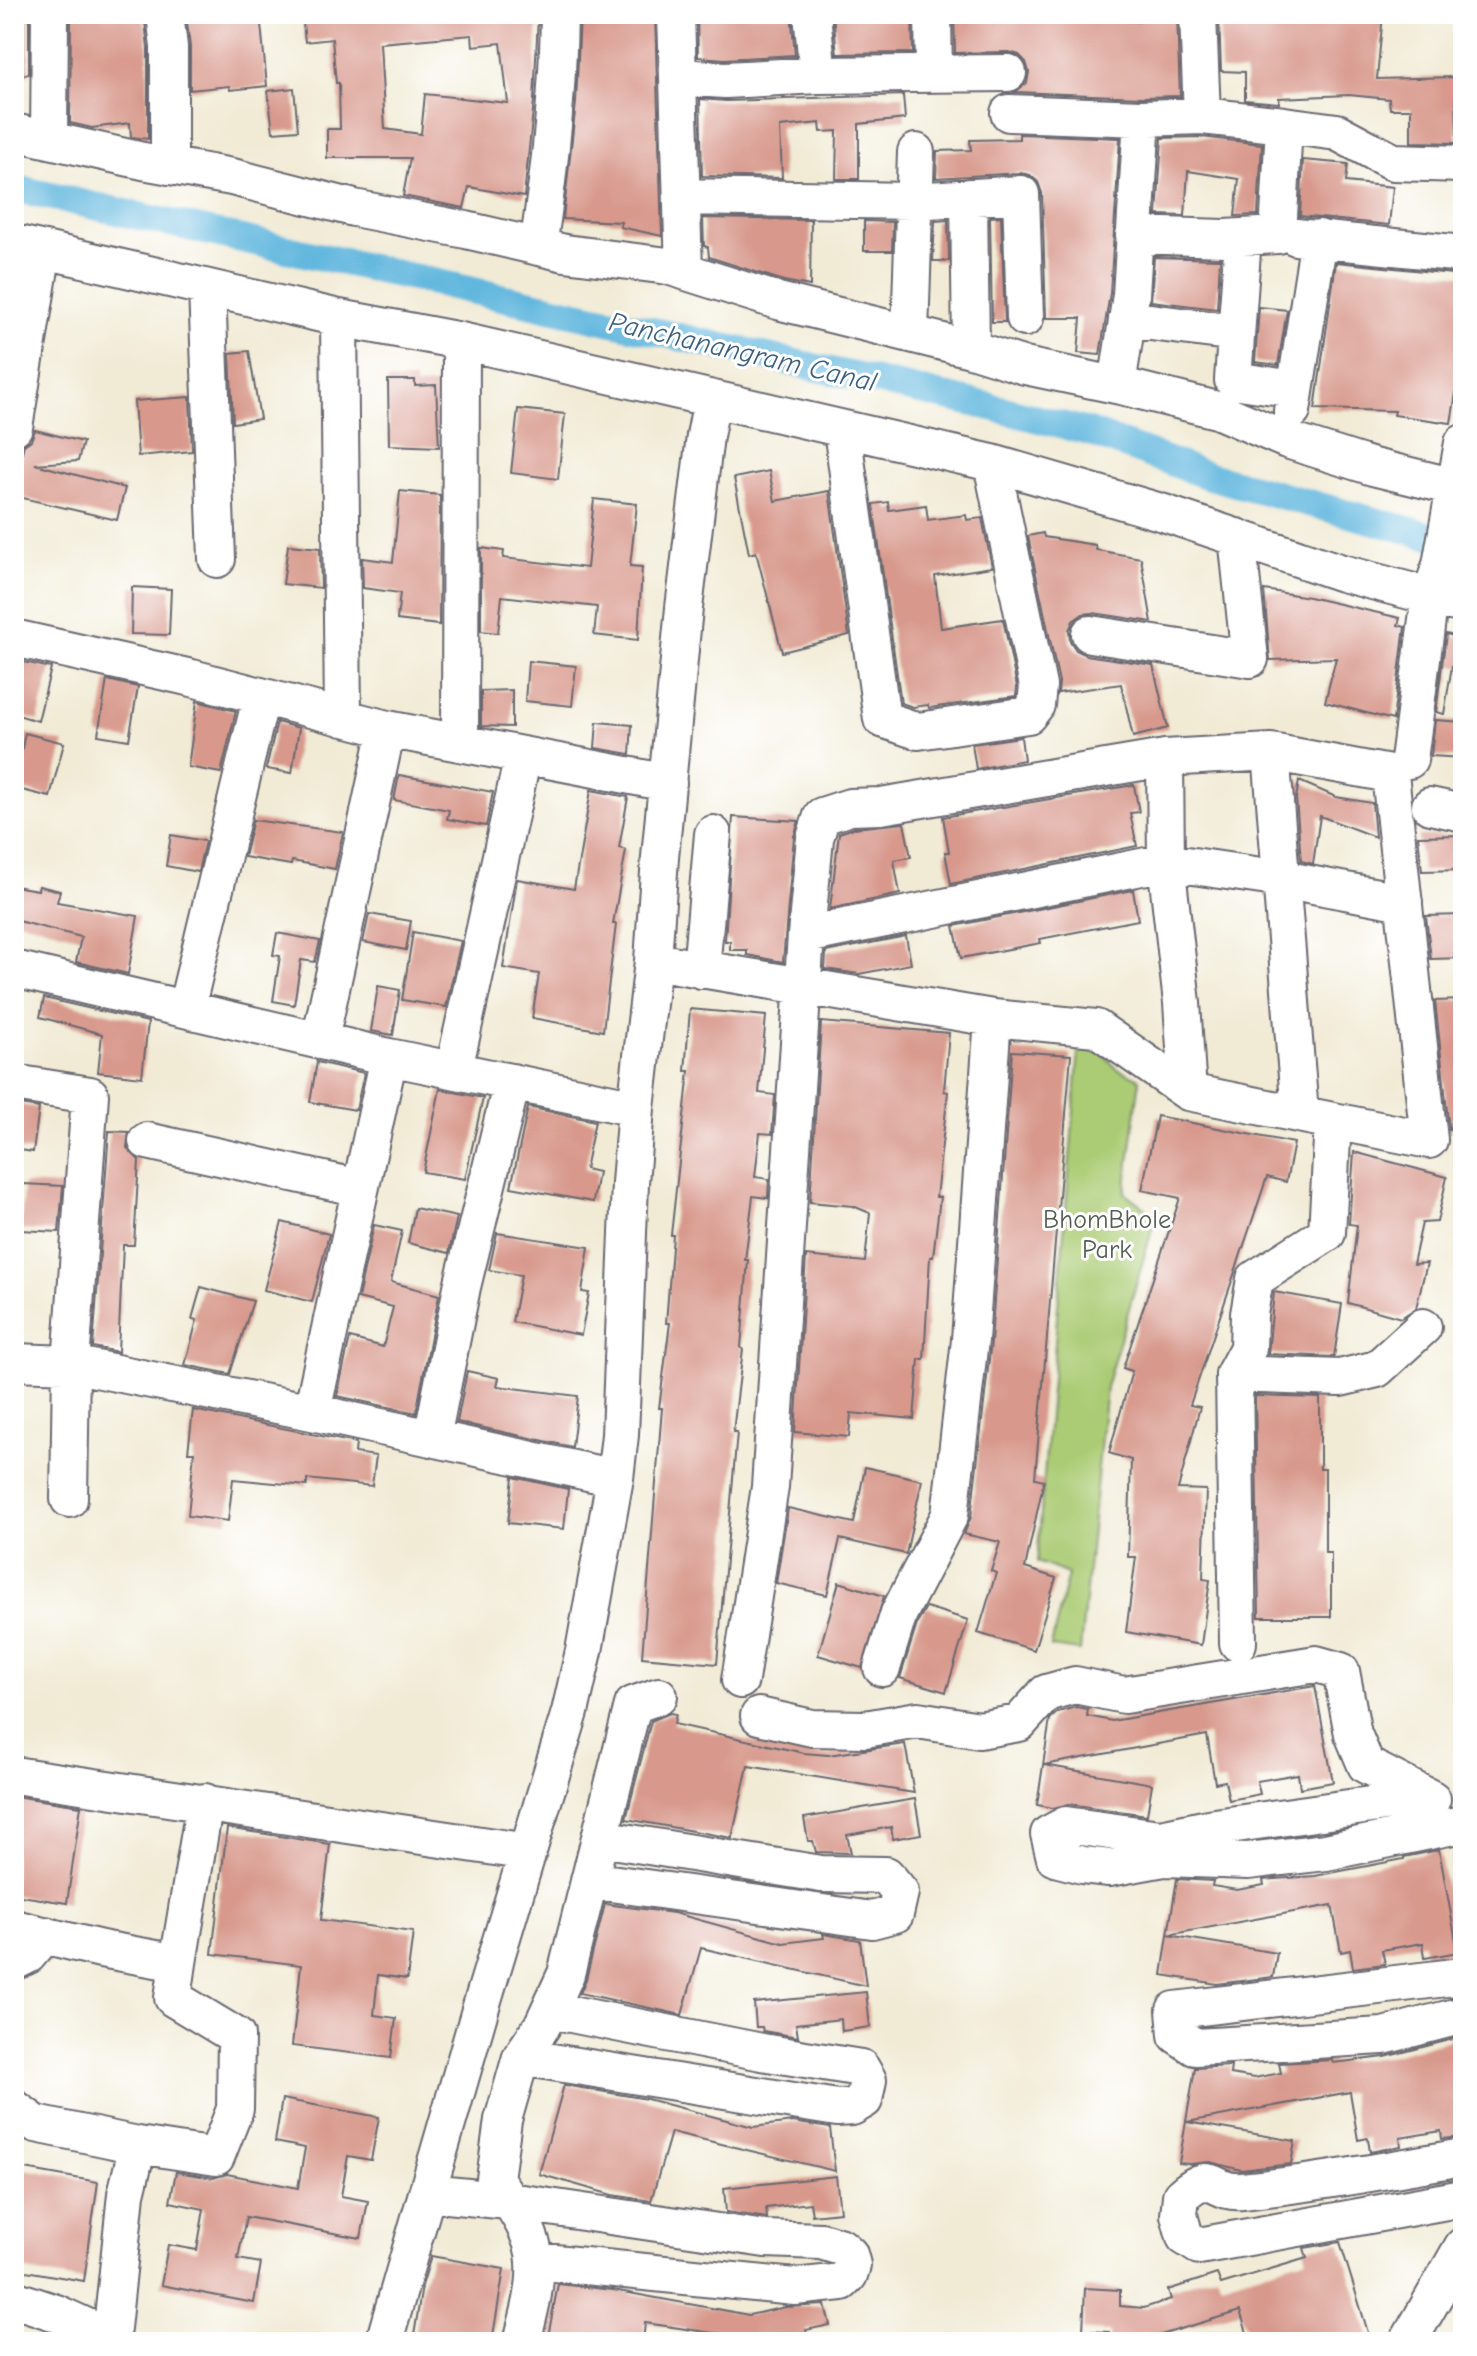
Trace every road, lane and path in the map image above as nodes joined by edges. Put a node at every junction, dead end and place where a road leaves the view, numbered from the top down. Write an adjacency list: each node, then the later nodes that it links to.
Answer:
1 (50, 14): 17 (street)
2 (165, 14): 20 (street)
3 (559, 14): 29 (street)
4 (676, 14): 11 (street)
5 (812, 14): 10 (street)
6 (933, 14): 8 (street)
7 (1198, 14): 13 (street)
8 (934, 73): 9 (street); 10 (street)
9 (1008, 73)
10 (818, 75): 11 (street)
11 (679, 77): 21 (street)
12 (1009, 113): 14 (street)
13 (1202, 116): 14 (street); 15 (street)
14 (1142, 118): 24 (street)
15 (1284, 125): 19 (street); 25 (street)
16 (14, 132): 17 (street)
17 (49, 140): 20 (street)
18 (916, 152): 23 (street)
19 (1463, 164)
20 (169, 166): 29 (street)
21 (682, 197): 23 (street); 31 (street)
22 (969, 197): 23 (street); 34 (street); 39 (street)
23 (913, 201): 37 (street)
24 (1134, 235): 26 (street); 35 (street)
25 (1278, 235): 26 (street); 27 (street)
26 (1243, 237): 36 (street)
27 (1319, 238): 30 (street); 41 (street)
28 (28, 247): 32 (street); 43 (street)
29 (538, 247): 31 (street)
30 (1463, 254)
31 (684, 271): 37 (street)
32 (207, 288): 33 (street); 50 (street)
33 (339, 318): 38 (street); 55 (street)
34 (1025, 318)
35 (1127, 319): 36 (street); 40 (street)
36 (1236, 333): 41 (street)
37 (910, 334): 39 (street)
38 (461, 341): 42 (street); 57 (street)
39 (971, 349): 40 (street)
40 (1117, 385): 45 (street)
41 (1295, 389): 45 (street)
42 (712, 399): 44 (street); 62 (street)
43 (14, 427)
44 (842, 430): 47 (street); 47 (street)
45 (1287, 440): 48 (street)
46 (1463, 443): 48 (street)
47 (992, 463): 49 (street)
48 (1457, 497): 51 (street)
49 (1237, 537): 51 (street); 52 (street)
50 (217, 559)
51 (1445, 589): 61 (street)
52 (1090, 634)
53 (14, 638): 54 (street)
54 (261, 698): 55 (street); 72 (street)
55 (343, 718): 56 (street)
56 (387, 729): 57 (street); 74 (street)
57 (460, 742): 59 (street)
58 (1271, 752): 60 (street); 65 (street); 66 (street)
59 (523, 756): 62 (street); 76 (street)
60 (1165, 758): 64 (street); 67 (street)
61 (1409, 760)
62 (668, 783): 68 (street)
63 (713, 834): 70 (street)
64 (1166, 862): 65 (street); 67 (street); 79 (street)
65 (1282, 879): 66 (street); 81 (street)
66 (1404, 902): 81 (street)
67 (806, 935): 71 (street)
68 (653, 961): 70 (street); 80 (street)
69 (14, 969): 72 (street)
70 (701, 970): 71 (street)
71 (802, 986): 73 (street); 94 (street)
72 (186, 1009): 74 (street)
73 (993, 1018): 79 (street); 93 (street)
74 (320, 1040): 75 (street)
75 (389, 1057): 76 (street); 83 (street)
76 (454, 1069): 77 (street)
77 (512, 1082): 80 (street); 89 (street)
78 (14, 1083): 86 (street)
79 (1188, 1092): 81 (street)
80 (636, 1108): 90 (street)
81 (1316, 1118): 87 (street)
82 (147, 1141): 83 (street)
83 (360, 1188): 88 (street)
84 (1423, 1327): 87 (street)
85 (14, 1362): 86 (street)
86 (71, 1364): 88 (street); 91 (street)
87 (1234, 1374): 92 (street)
88 (312, 1412): 89 (street)
89 (432, 1438): 90 (street)
90 (615, 1478): 102 (street)
91 (69, 1499)
92 (1238, 1643)
93 (882, 1668)
94 (740, 1680)
95 (659, 1696): 101 (street)
96 (759, 1716): 98 (street)
97 (14, 1775): 99 (street)
98 (1427, 1797): 100 (street); 100 (street)
99 (205, 1802): 102 (street); 106 (street)
100 (1463, 1821)
101 (600, 1838): 103 (street); 103 (street)
102 (528, 1852): 114 (street)
103 (589, 1880): 108 (street)
104 (30, 1932): 105 (street); 106 (street)
105 (14, 1962)
106 (178, 1963): 112 (street)
107 (1463, 1976): 109 (street)
108 (551, 2010): 110 (street); 110 (street)
109 (1463, 2015)
110 (521, 2057): 116 (street)
111 (14, 2108): 112 (street)
112 (138, 2145): 120 (street)
113 (1463, 2157): 115 (street)
114 (427, 2193): 116 (street); 121 (street)
115 (1463, 2198)
116 (509, 2201): 118 (street); 118 (street)
117 (1463, 2246): 123 (street)
118 (535, 2261): 122 (street)
119 (14, 2299): 120 (street)
120 (121, 2340)
121 (384, 2342)
122 (522, 2342)
123 (1408, 2342)

